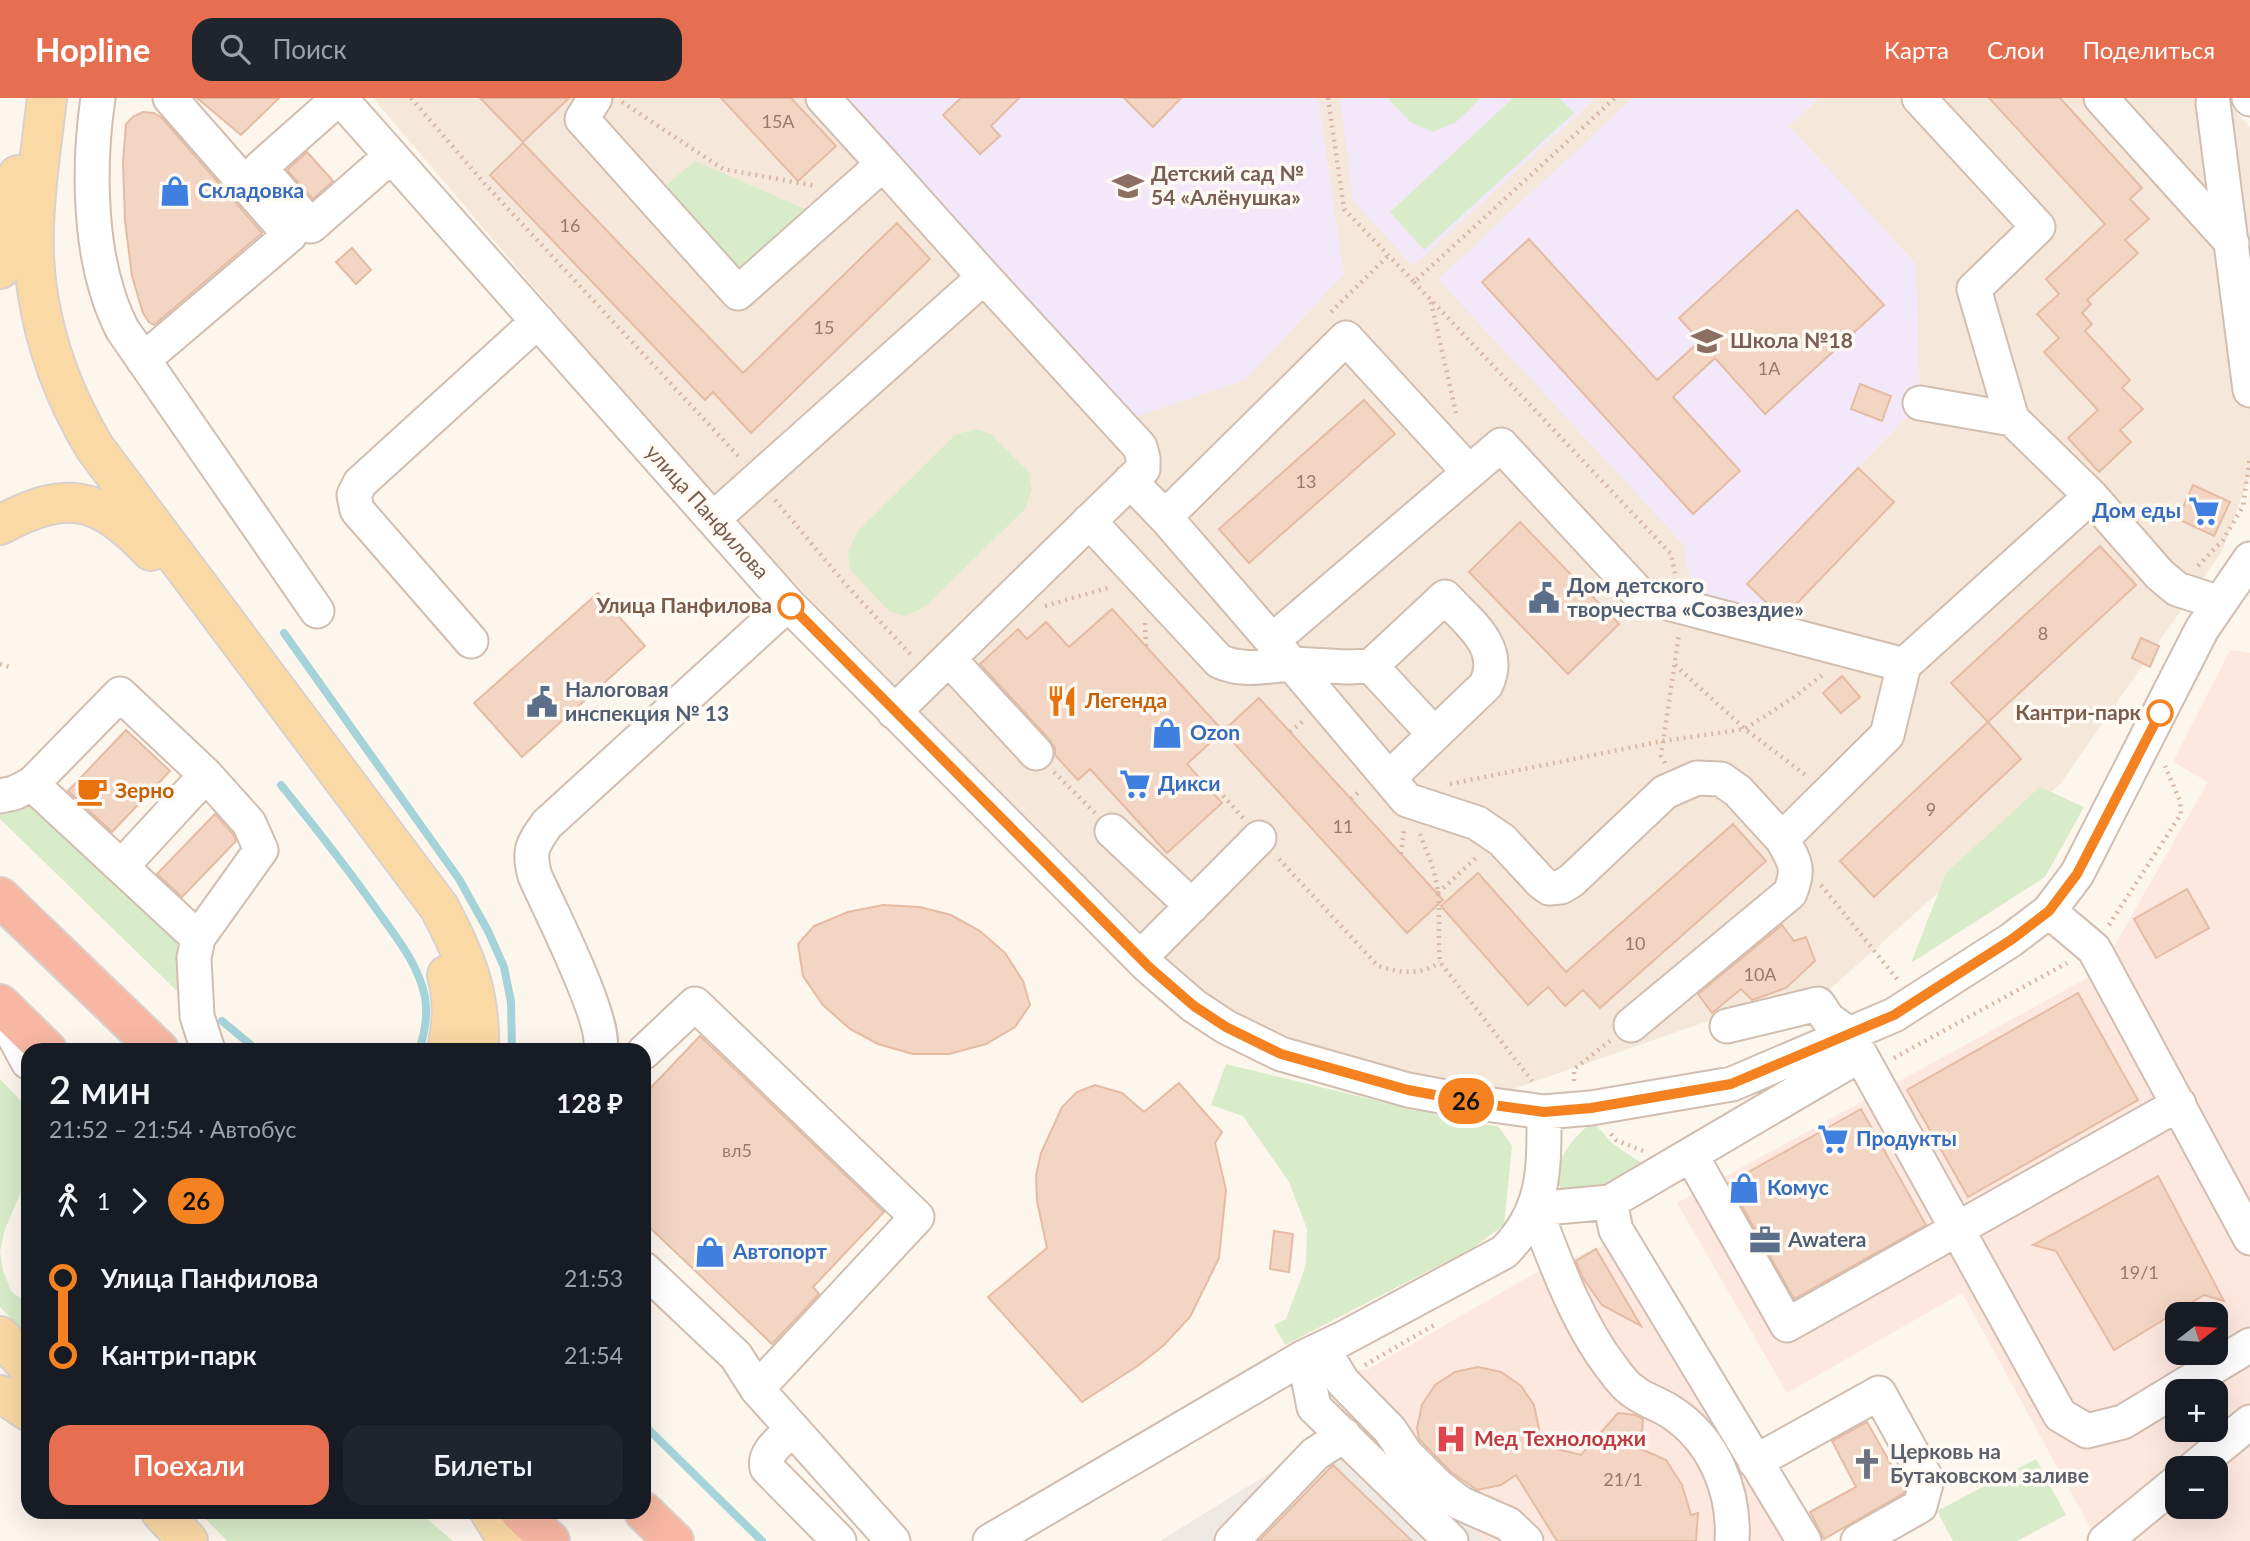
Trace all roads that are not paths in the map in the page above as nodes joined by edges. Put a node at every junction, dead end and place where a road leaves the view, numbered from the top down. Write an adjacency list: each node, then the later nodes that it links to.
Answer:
1 (33, 98): 14 (main road)
2 (47, 98): 61 (main road)
3 (98, 98): 17 (street)
4 (170, 98): 17 (street)
5 (340, 98): 11 (street, улица Панфилова); 11 (street)
6 (823, 98): 12 (street)
7 (1919, 98): 20 (street)
8 (2101, 98): 13 (street)
9 (607, 99): 12 (street)
10 (2213, 103): 13 (street)
11 (391, 156): 16 (street, улица Панфилова)
12 (883, 164): 15 (street)
13 (2232, 243): 18 (street)
14 (0, 269)
15 (984, 277): 22 (street); 25 (street)
16 (538, 321): 25 (street, улица Панфилова); 32 (street)
17 (143, 360): 31 (street)
18 (2250, 390)
19 (1920, 403): 20 (street)
20 (2012, 419): 23 (street)
21 (1469, 472): 24 (street); 33 (street); 35 (street)
22 (1130, 481): 24 (street); 26 (street)
23 (2091, 496): 29 (street); 35 (street)
24 (1165, 517): 33 (street)
25 (713, 519): 30 (street, улица Панфилова)
26 (1090, 521): 33 (street); 34 (street)
27 (0, 525): 60 (main road)
28 (2250, 559): 29 (street, улица Панфилова)
29 (2220, 603): 50 (street, улица Панфилова)
30 (788, 604): 37 (street, улица Панфилова); 62 (street)
31 (317, 611)
32 (471, 641)
33 (1282, 652): 36 (street); 42 (street)
34 (949, 659): 37 (street); 39 (street)
35 (1904, 665): 46 (street)
36 (1371, 666): 38 (street); 38 (street)
37 (894, 712): 52 (street, улица Панфилова)
38 (1434, 734): 42 (street)
39 (1036, 753)
40 (206, 775): 41 (street); 47 (street); 51 (street)
41 (33, 784): 43 (street); 47 (street)
42 (1398, 789): 46 (street)
43 (0, 796)
44 (1112, 831): 49 (street)
45 (1259, 838): 49 (street)
46 (1782, 839): 55 (street)
47 (122, 866): 51 (street)
48 (0, 897): 58 (highway)
49 (1192, 906): 52 (street)
50 (2049, 911): 64 (street, улица Панфилова); 67 (street)
51 (198, 938): 59 (street)
52 (1140, 958): 66 (street, улица Панфилова)
53 (0, 1004): 57 (highway)
54 (0, 1011): 65 (street)
55 (1631, 1025)
56 (1727, 1026): 64 (street)
57 (40, 1043)
58 (156, 1043)
59 (206, 1043)
60 (449, 1043)
61 (479, 1043)
62 (602, 1043)
63 (651, 1045): 78 (street)
64 (1855, 1045): 66 (street, улица Панфилова); 68 (street); 71 (street)
65 (21, 1049)
66 (1541, 1101): 70 (street)
67 (2179, 1104): 71 (street); 72 (street)
68 (1683, 1160): 69 (street); 71 (street)
69 (1601, 1203): 70 (street); 85 (street); 103 (street)
70 (1535, 1209): 76 (street); 102 (street)
71 (1957, 1230): 75 (street)
72 (2250, 1238)
73 (651, 1276): 78 (street)
74 (0, 1336): 77 (main road)
75 (2250, 1345)
76 (1313, 1353): 83 (street); 91 (street); 101 (street)
77 (21, 1358)
78 (757, 1389): 82 (street)
79 (0, 1395): 80 (main road)
80 (21, 1407)
81 (2250, 1422): 84 (street)
82 (792, 1429): 96 (street); 97 (street)
83 (1344, 1435): 99 (street); 100 (street)
84 (2209, 1456)
85 (1755, 1462): 104 (street); 105 (street)
86 (2165, 1492): 106 (street)
87 (140, 1519): 92 (main road)
88 (168, 1519): 93 (main road)
89 (494, 1519): 94 (main road)
90 (527, 1519): 95 (highway)
91 (1029, 1532): 98 (street)
92 (160, 1541)
93 (188, 1541)
94 (508, 1541)
95 (550, 1541)
96 (839, 1541)
97 (893, 1541)
98 (990, 1541)
99 (1232, 1541)
100 (1451, 1541)
101 (1526, 1541)
102 (1732, 1541)
103 (1785, 1541)
104 (1804, 1541)
105 (1858, 1541)
106 (2105, 1541)

